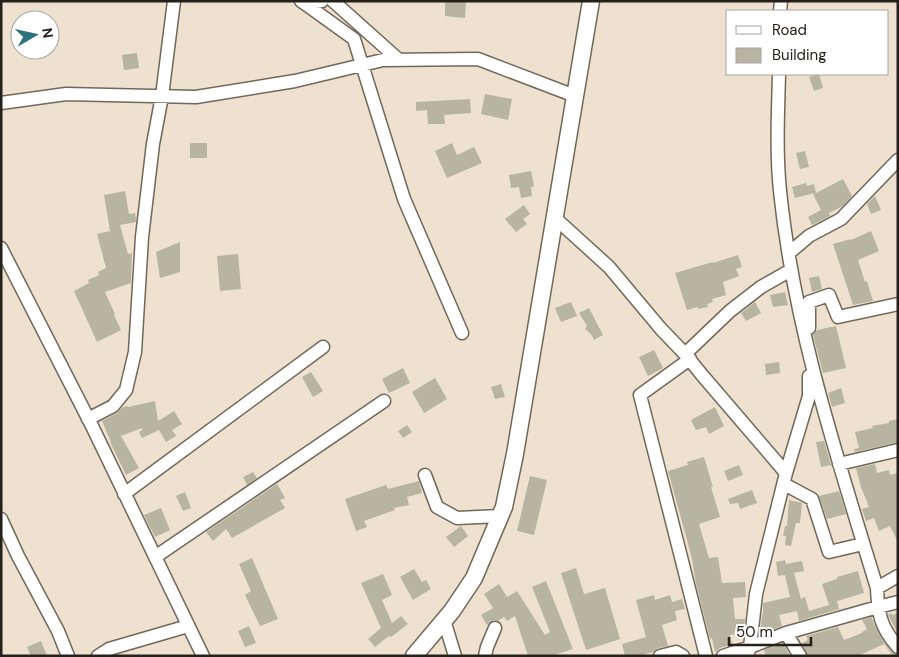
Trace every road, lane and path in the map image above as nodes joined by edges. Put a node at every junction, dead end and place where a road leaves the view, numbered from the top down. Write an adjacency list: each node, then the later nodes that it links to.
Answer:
1 (174, 1): 9 (street)
2 (322, 1): 5 (street)
3 (333, 1): 6 (street)
4 (591, 1): 10 (street)
5 (302, 2): 7 (street)
6 (399, 60): 7 (street); 10 (street)
7 (362, 64): 9 (street); 18 (street)
8 (779, 75): 15 (street)
9 (162, 96): 11 (street); 23 (street)
10 (575, 96): 13 (street)
11 (1, 103)
12 (898, 160): 15 (street)
13 (555, 218): 21 (street); 29 (street)
14 (1, 248): 23 (street)
15 (789, 253): 16 (street)
16 (791, 270): 20 (street); 21 (street)
17 (898, 304): 20 (street)
18 (462, 333)
19 (323, 347): 28 (street)
20 (808, 350): 25 (street); 27 (street)
21 (687, 357): 27 (street); 51 (street)
22 (384, 401): 32 (street)
23 (88, 419): 28 (street)
24 (898, 450): 25 (street)
25 (839, 464): 31 (street)
26 (425, 475): 29 (street)
27 (785, 479): 31 (street); 42 (street)
28 (124, 494): 32 (street)
29 (500, 516): 37 (street)
30 (1, 519): 43 (street)
31 (863, 544): 34 (street)
32 (155, 557): 38 (street)
33 (898, 576): 34 (street)
34 (876, 588): 36 (street)
35 (898, 602): 36 (street)
36 (878, 607): 40 (street); 41 (street)
37 (444, 620): 46 (street); 47 (street)
38 (188, 626): 44 (street); 45 (street)
39 (495, 628): 48 (street)
40 (786, 633): 42 (street); 53 (street)
41 (898, 647)
42 (749, 651): 52 (street)
43 (68, 656)
44 (98, 656)
45 (203, 656)
46 (414, 656)
47 (455, 656)
48 (485, 656)
49 (660, 656): 50 (street)
50 (683, 656)
51 (706, 656)
52 (723, 656)
53 (800, 656)

